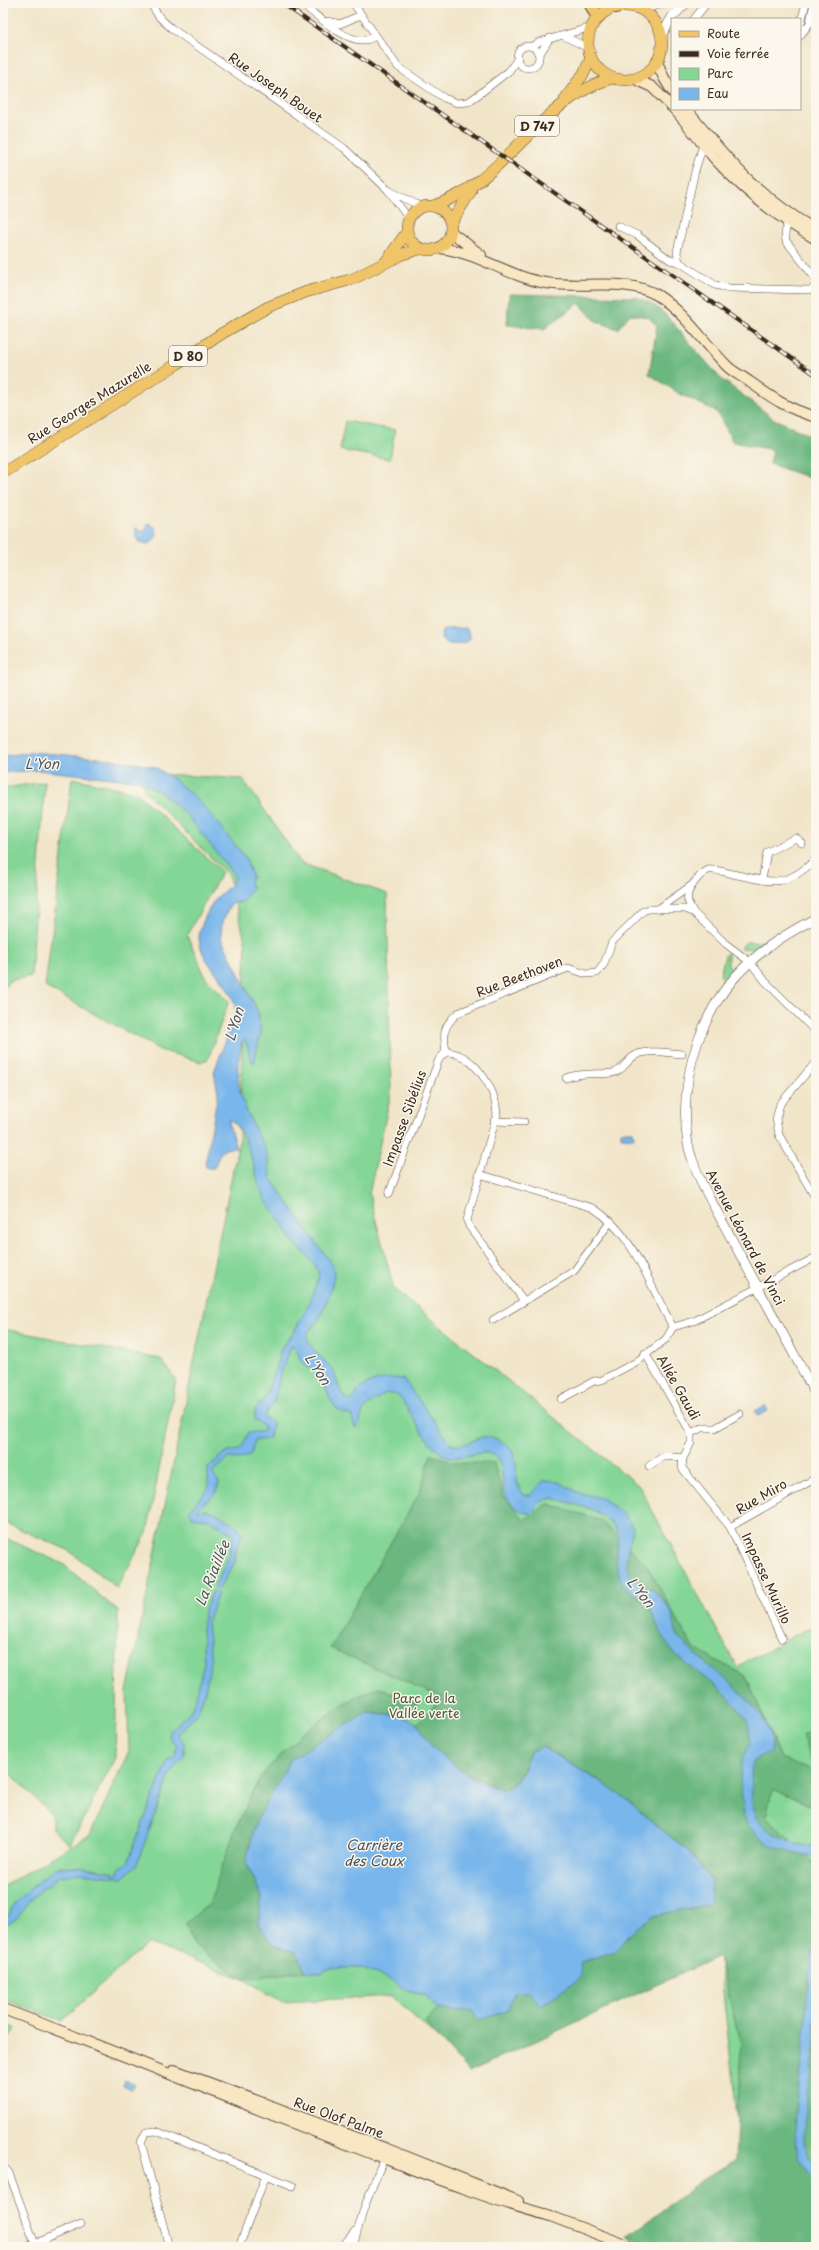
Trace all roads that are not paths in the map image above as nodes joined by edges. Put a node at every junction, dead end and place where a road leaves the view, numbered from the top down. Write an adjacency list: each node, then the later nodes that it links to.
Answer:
1 (150, 3): 44 (street, Rue Joseph Bouet)
2 (300, 3): 14 (street)
3 (353, 3): 12 (street)
4 (590, 3): 18 (highway)
5 (663, 3): 11 (street)
6 (686, 3): 15 (street)
7 (707, 3): 16 (street)
8 (806, 3): 19 (street)
9 (814, 3): 20 (street)
10 (614, 5): 11 (main road); 18 (main road)
11 (641, 9): 24 (main road)
12 (361, 15): 14 (street); 22 (street)
13 (816, 15): 20 (street)
14 (321, 18): 22 (street)
15 (671, 18)
16 (695, 18)
17 (671, 19): 24 (street)
18 (595, 22): 23 (street); 27 (main road)
19 (801, 22)
20 (810, 22): 21 (street)
21 (801, 33)
22 (375, 36): 32 (street)
23 (564, 36): 25 (street); 27 (street)
24 (662, 36): 30 (main road)
25 (550, 38): 26 (street); 28 (street)
26 (532, 46): 28 (street); 29 (street)
27 (590, 53): 33 (main road); 36 (main road, D 747)
28 (539, 54): 31 (street)
29 (518, 58): 31 (street); 32 (street)
30 (657, 62): 34 (main road); 35 (main road)
31 (524, 66): 32 (street)
32 (509, 71)
33 (612, 78): 34 (main road); 36 (main road, D 747)
34 (635, 79): 37 (main road)
35 (671, 89)
36 (561, 104): 43 (main road, D 747)
37 (671, 106)
38 (675, 110): 42 (main road)
39 (687, 110): 41 (main road)
40 (690, 110): 41 (street)
41 (700, 126): 50 (main road)
42 (703, 145): 47 (main road); 56 (street)
43 (478, 182): 45 (main road, D 747); 49 (main road, D 747)
44 (388, 190): 45 (street, Rue Joseph Bouet); 46 (street, Rue Joseph Bouet)
45 (427, 207): 46 (main road); 49 (main road)
46 (409, 219): 51 (main road)
47 (787, 223): 52 (main road); 58 (street)
48 (618, 226): 56 (street)
49 (451, 227): 53 (main road); 55 (main road)
50 (816, 230)
51 (407, 232): 54 (main road); 57 (main road, Rue Georges Mazurelle / D 80)
52 (816, 239)
53 (440, 248): 54 (main road); 55 (main road)
54 (420, 249): 57 (main road, Rue Georges Mazurelle / D 80)
55 (489, 262): 60 (main road)
56 (679, 262): 59 (street)
57 (384, 264): 61 (main road, Rue Georges Mazurelle / D 80)
58 (816, 279)
59 (814, 289)
60 (816, 417)
61 (3, 473)
62 (802, 843): 64 (street)
63 (816, 859): 64 (street)
64 (762, 880): 65 (street)
65 (694, 884): 66 (street); 67 (street)
66 (658, 909): 67 (street, Rue Beethoven); 71 (street, Rue Beethoven)
67 (693, 912): 69 (street)
68 (816, 918): 69 (street, Avenue Léonard de Vinci)
69 (750, 962): 70 (street); 82 (street, Avenue Léonard de Vinci)
70 (816, 1032)
71 (446, 1052): 75 (street); 78 (street, Impasse Sibélius)
72 (682, 1054): 74 (street)
73 (816, 1062): 79 (street)
74 (566, 1078)
75 (494, 1121): 76 (street); 77 (street)
76 (524, 1122)
77 (479, 1174): 80 (street); 83 (street)
78 (389, 1194)
79 (816, 1199)
80 (611, 1221): 83 (street); 85 (street)
81 (816, 1257): 82 (street)
82 (757, 1288): 85 (street); 87 (street, Avenue Léonard de Vinci)
83 (524, 1301): 84 (street)
84 (492, 1320)
85 (673, 1327): 86 (street)
86 (645, 1353): 88 (street); 90 (street, Allée Gaudi)
87 (816, 1395)
88 (561, 1399)
89 (740, 1414): 90 (street)
90 (691, 1433): 91 (street)
91 (683, 1458): 92 (street); 94 (street, Rue Miro)
92 (649, 1466)
93 (816, 1478): 94 (street, Rue Miro)
94 (730, 1527): 95 (street, Impasse Murillo)
95 (782, 1639)
96 (3, 2009): 97 (main road, Rue Olof Palme)
97 (386, 2153): 102 (street); 109 (main road, Rue Olof Palme)
98 (3, 2166): 103 (street)
99 (266, 2175): 100 (street); 105 (street); 106 (street)
100 (293, 2186)
101 (81, 2224): 103 (street)
102 (358, 2225): 107 (street); 108 (street)
103 (35, 2244): 104 (street)
104 (27, 2247)
105 (169, 2247)
106 (239, 2247)
107 (342, 2247)
108 (350, 2247)
109 (631, 2247)

